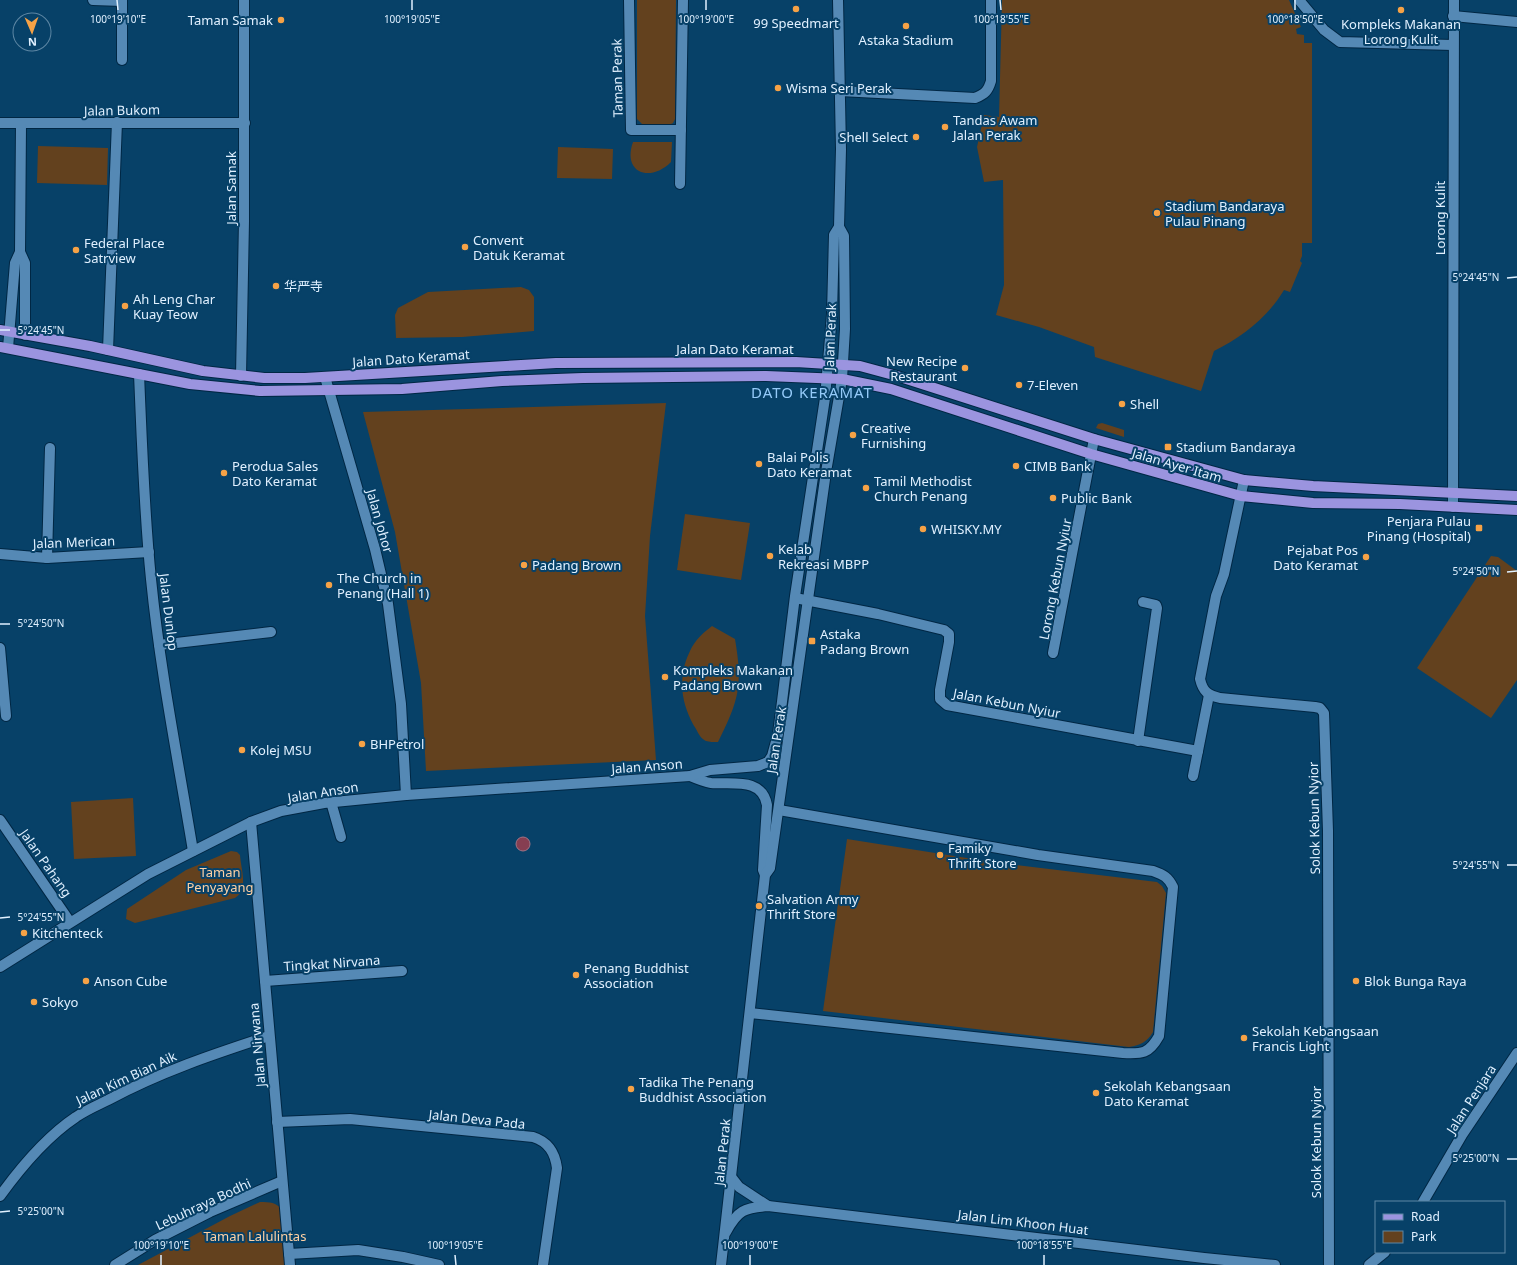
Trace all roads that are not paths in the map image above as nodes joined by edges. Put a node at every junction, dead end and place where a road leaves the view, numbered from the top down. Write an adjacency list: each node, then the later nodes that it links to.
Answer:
1 (93, 0): 2 (street)
2 (122, 0): 13 (street)
3 (244, 0): 17 (street, Jalan Samak)
4 (629, 0): 19 (street, Taman Perak)
5 (683, 0): 19 (street)
6 (838, 0): 14 (street, Jalan Perak)
7 (991, 0): 14 (street)
8 (1299, 0): 12 (street)
9 (1454, 0): 10 (street, Lorong Kulit)
10 (1453, 16): 11 (street); 12 (street, Lorong Kulit)
11 (1517, 22)
12 (1453, 45): 39 (street, Lorong Kulit)
13 (122, 60)
14 (840, 91): 21 (street, Jalan Perak)
15 (117, 122): 17 (street, Jalan Bukom); 18 (street, Jalan Bukom); 26 (street)
16 (0, 123): 18 (street, Jalan Bukom)
17 (244, 123): 30 (street, Jalan Samak)
18 (21, 124): 22 (street)
19 (681, 130): 20 (street)
20 (680, 184)
21 (839, 227): 27 (street, Jalan Perak); 28 (street, Jalan Perak)
22 (20, 252): 23 (street); 24 (street)
23 (5, 331): 24 (main road, Jalan Dato Keramat); 25 (street)
24 (25, 335): 26 (main road, Jalan Dato Keramat)
25 (4, 348): 29 (main road, Jalan Dato Keramat)
26 (108, 350): 30 (main road, Jalan Dato Keramat)
27 (828, 363): 28 (main road, Jalan Dato Keramat); 31 (main road, Jalan Dato Keramat); 32 (street, Jalan Perak)
28 (844, 365): 33 (street, Jalan Perak); 35 (main road, Jalan Ayer Itam)
29 (139, 374): 34 (main road, Jalan Dato Keramat); 44 (street, Jalan Dunlop)
30 (241, 376): 31 (main road, Jalan Dato Keramat)
31 (325, 377): 34 (street, Jalan Johor)
32 (826, 378): 33 (main road, Jalan Dato Keramat); 34 (main road, Jalan Dato Keramat); 47 (street, Jalan Perak)
33 (842, 379): 37 (main road, Jalan Ayer Itam); 48 (street, Jalan Perak)
34 (329, 390): 60 (street, Jalan Johor)
35 (1094, 439): 37 (street, Lorong Kebun Nyiur); 38 (main road, Jalan Ayer Itam)
36 (50, 448): 46 (street)
37 (1091, 454): 40 (main road, Jalan Ayer Itam); 53 (street, Lorong Kebun Nyiur)
38 (1244, 480): 39 (main road, Jalan Ayer Itam); 40 (street)
39 (1452, 493): 41 (main road, Jalan Ayer Itam); 42 (street, Lorong Kulit)
40 (1241, 496): 42 (main road, Jalan Ayer Itam); 54 (street)
41 (1517, 496)
42 (1453, 507): 43 (main road, Jalan Ayer Itam)
43 (1517, 510)
44 (149, 552): 46 (street, Jalan Merican); 51 (street, Jalan Dunlop)
45 (0, 554): 46 (street, Jalan Merican)
46 (47, 558)
47 (795, 598): 48 (street, Jalan Kebun Nyiur); 58 (street, Jalan Perak)
48 (808, 600): 56 (street, Jalan Kebun Nyiur); 62 (street, Jalan Perak)
49 (1143, 602): 56 (street)
50 (271, 632): 51 (street)
51 (159, 645): 66 (street, Jalan Dunlop)
52 (0, 648): 55 (street)
53 (1053, 653)
54 (1209, 695): 57 (street); 90 (street, Solok Kebun Nyior)
55 (6, 716)
56 (1138, 741): 57 (street, Jalan Kebun Nyiur)
57 (1198, 751): 59 (street)
58 (690, 776): 60 (street, Jalan Anson); 67 (street, Jalan Perak)
59 (1193, 776)
60 (406, 795): 61 (street, Jalan Anson)
61 (331, 802): 64 (street, Jalan Anson); 65 (street)
62 (779, 810): 67 (street, Jalan Perak); 72 (street)
63 (0, 820): 68 (street, Jalan Pahang)
64 (250, 822): 66 (street, Jalan Anson); 71 (street, Jalan Nirwana)
65 (341, 837)
66 (193, 851): 68 (street, Jalan Anson)
67 (765, 875): 72 (street, Jalan Perak)
68 (70, 922): 69 (street, Jalan Anson)
69 (0, 967)
70 (402, 971): 71 (street, Tingkat Nirvana)
71 (264, 980): 73 (street, Jalan Nirwana)
72 (750, 1014): 76 (street, Jalan Perak)
73 (269, 1036): 75 (street, Jalan Nirwana); 78 (street, Jalan Kim Bian Aik)
74 (1517, 1053): 79 (street, Jalan Penjara)
75 (277, 1122): 77 (street, Jalan Nirwana); 87 (street, Jalan Deva Pada)
76 (732, 1178): 80 (street, Jalan Lim Khoon Huat); 81 (street, Jalan Perak)
77 (282, 1182): 83 (street, Jalan Nirwana); 84 (street, Lebuhraya Bodhi)
78 (0, 1196)
79 (1424, 1201)
80 (768, 1206): 81 (street, Jalan Lim Khoon Huat); 89 (street, Jalan Lim Khoon Huat)
81 (726, 1232): 88 (street, Jalan Perak)
82 (1385, 1253): 91 (street)
83 (289, 1254): 85 (street, Jalan Nirwana); 86 (street)
84 (115, 1265)
85 (290, 1265)
86 (438, 1265)
87 (543, 1265)
88 (721, 1265)
89 (1275, 1265)
90 (1329, 1265)
91 (1370, 1265)

